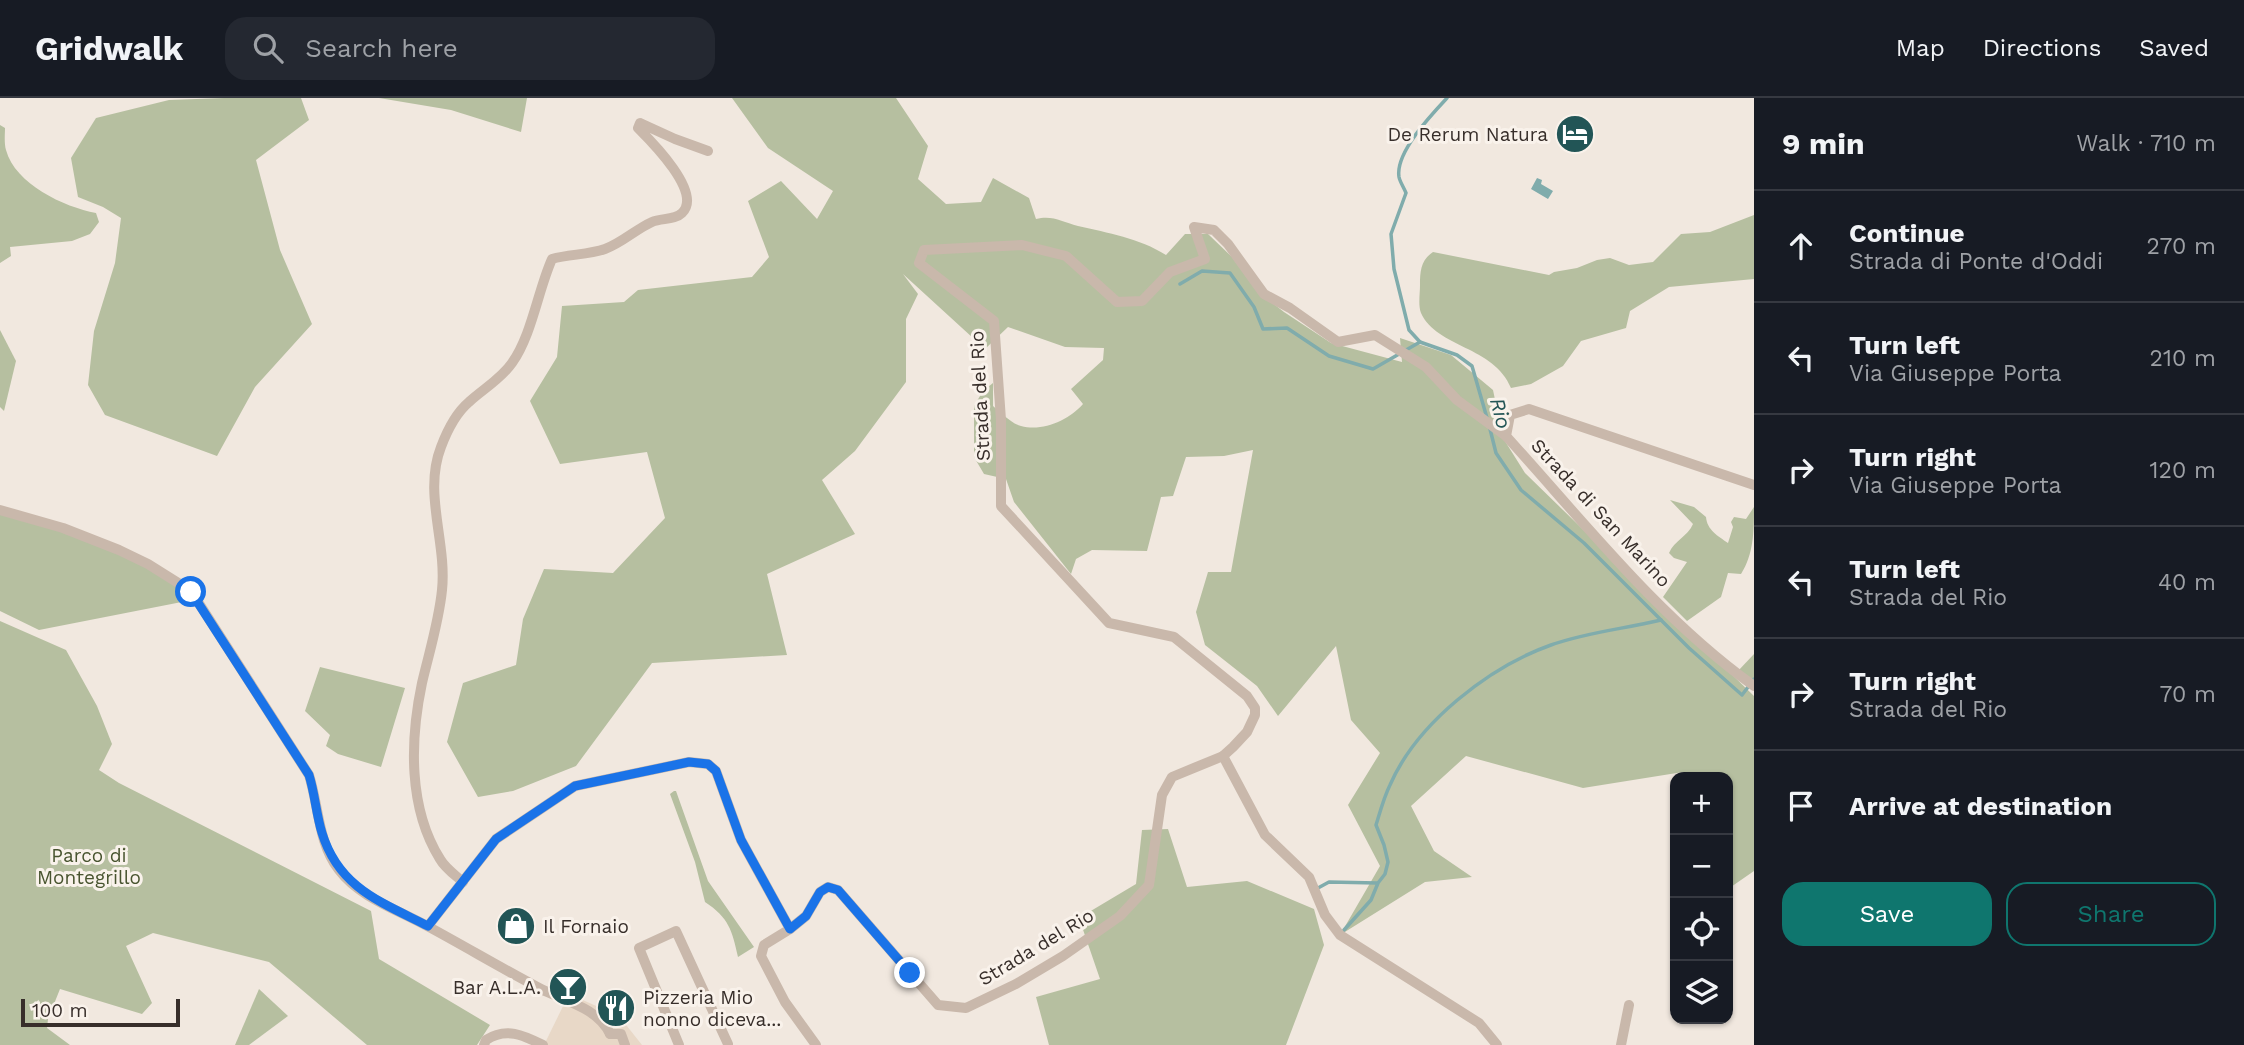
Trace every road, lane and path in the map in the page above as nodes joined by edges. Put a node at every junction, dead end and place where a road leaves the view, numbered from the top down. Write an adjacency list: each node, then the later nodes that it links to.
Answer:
1 (708, 151): 7 (street)
2 (1506, 436): 3 (street, Strada di San Marino); 5 (street, Strada di San Marino); 6 (street, Strada del Rio)
3 (1754, 485)
4 (0, 510): 8 (street)
5 (1754, 687)
6 (1223, 756): 9 (street, Strada del Rio); 18 (street)
7 (463, 882): 8 (street); 9 (street)
8 (428, 926): 11 (street)
9 (790, 929): 17 (street)
10 (1629, 1005): 19 (street)
11 (608, 1039): 14 (street)
12 (484, 1045): 13 (street)
13 (543, 1045)
14 (625, 1045)
15 (679, 1045): 16 (street)
16 (728, 1045)
17 (816, 1045)
18 (1497, 1045)
19 (1620, 1045)

